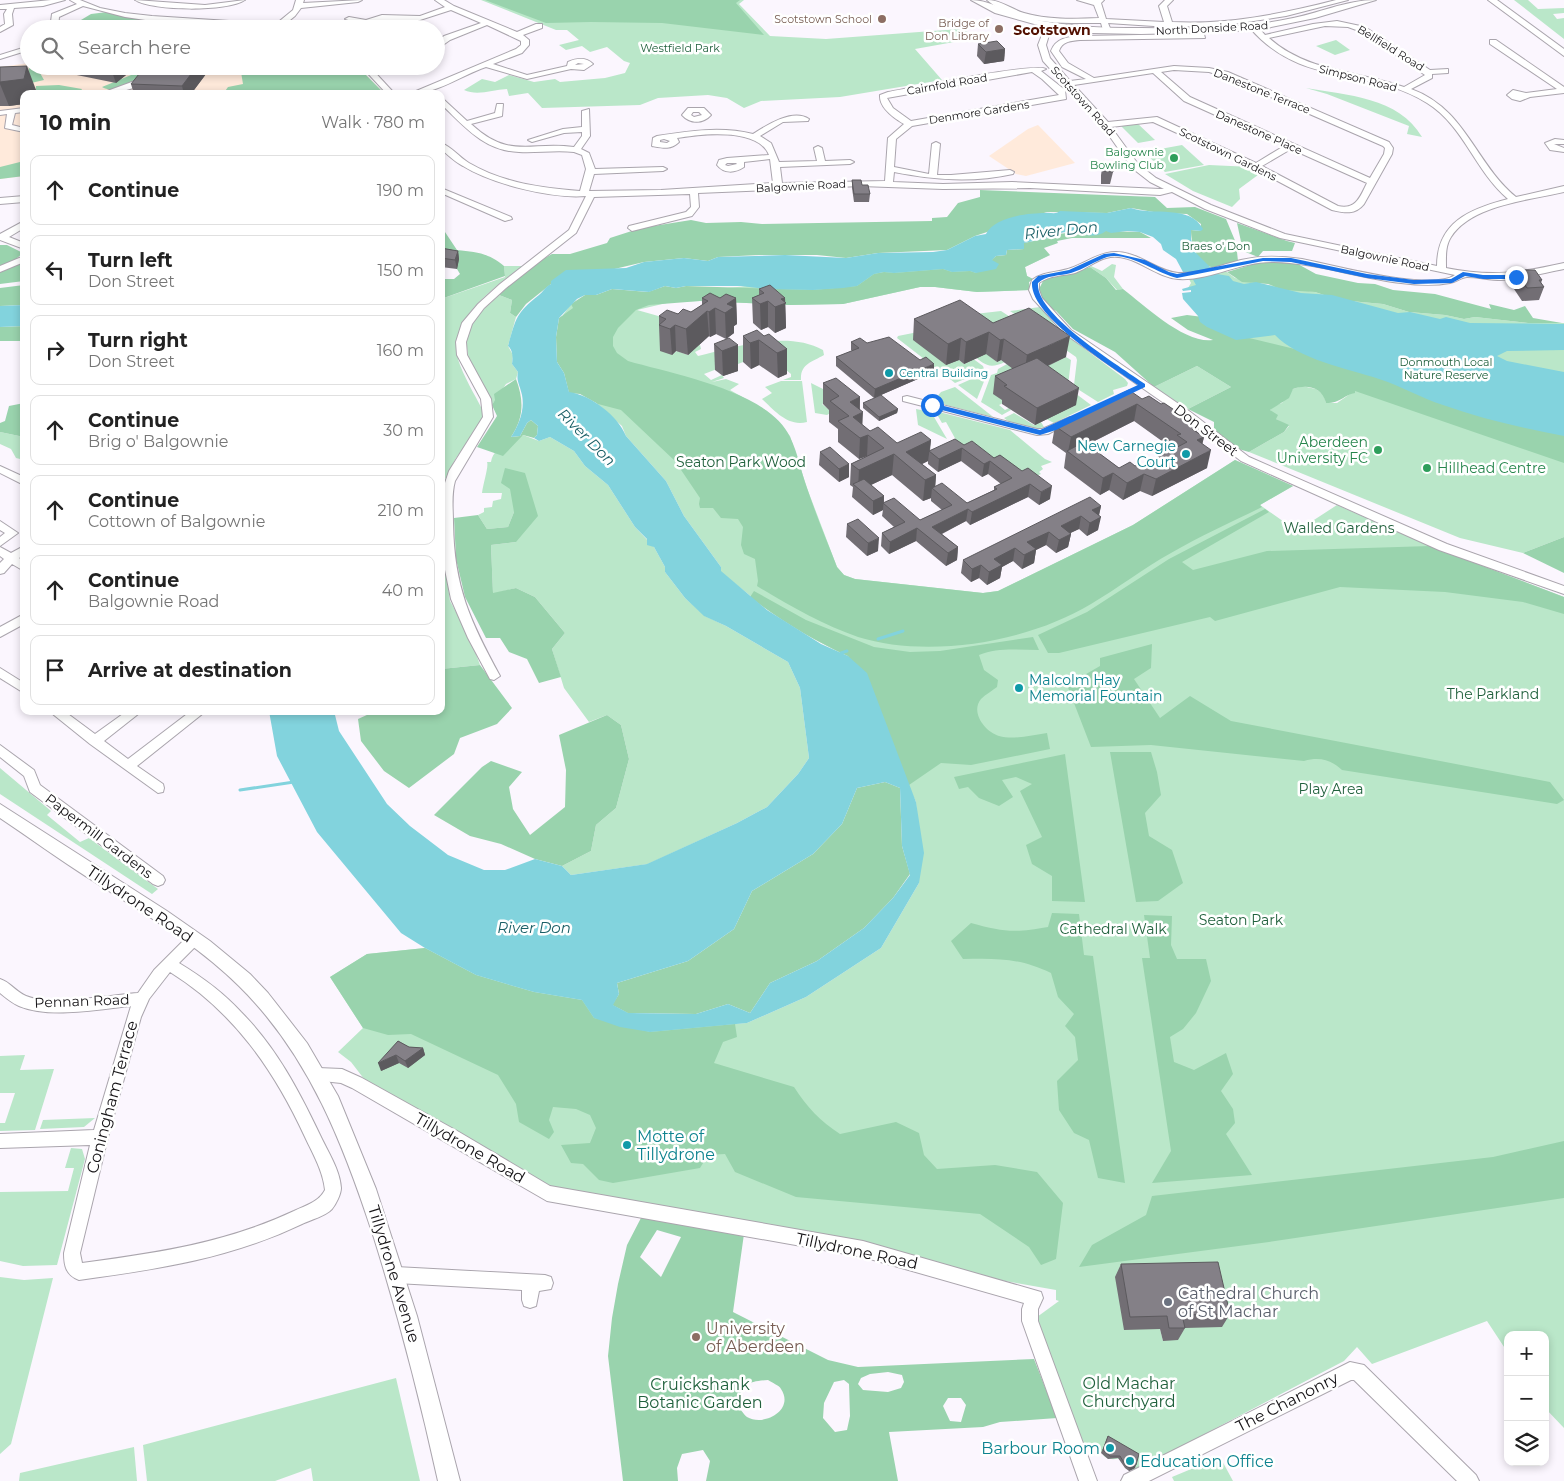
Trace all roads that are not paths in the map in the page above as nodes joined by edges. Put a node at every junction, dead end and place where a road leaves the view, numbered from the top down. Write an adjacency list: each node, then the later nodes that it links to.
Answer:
1 (60, 0): 20 (street)
2 (74, 0): 18 (street)
3 (139, 0): 4 (street)
4 (241, 0)
5 (358, 0): 17 (street)
6 (439, 0): 22 (street)
7 (975, 0): 32 (main road)
8 (991, 0): 32 (street)
9 (1081, 0): 16 (street)
10 (1169, 0): 34 (street)
11 (1344, 0): 34 (street, North Donside Road)
12 (1372, 0): 36 (main road, North Donside Road)
13 (1487, 0): 33 (main road)
14 (1492, 0): 33 (main road)
15 (1503, 0): 43 (main road)
16 (1098, 2): 38 (street)
17 (300, 3): 26 (street)
18 (82, 4): 23 (street); 24 (street)
19 (0, 7): 20 (street)
20 (11, 7): 37 (street)
21 (400, 7): 29 (street)
22 (451, 8): 30 (street); 31 (street)
23 (174, 18): 25 (street)
24 (55, 20)
25 (200, 20)
26 (286, 20)
27 (378, 20): 28 (street)
28 (401, 20)
29 (406, 20)
30 (410, 20)
31 (487, 23): 39 (street); 41 (street)
32 (1047, 23): 38 (main road, North Donside Road); 49 (street, Scotstown Road)
33 (1522, 23): 45 (main road)
34 (1169, 25): 38 (street, North Donside Road)
35 (539, 26): 39 (street)
36 (1254, 28): 38 (main road, North Donside Road); 40 (street, Simpson Road)
37 (0, 30)
38 (1106, 30): 56 (street)
39 (517, 35): 47 (street)
40 (1264, 37): 53 (street, Bellfield Road); 61 (street, Simpson Road)
41 (447, 38)
42 (1493, 42): 62 (street)
43 (1564, 46)
44 (20, 51): 46 (street)
45 (1564, 53)
46 (0, 57)
47 (485, 64): 48 (street); 60 (street)
48 (571, 67)
49 (1052, 67): 50 (street, Cairnfold Road); 57 (street, Scotstown Road)
50 (1035, 71): 73 (street, Denmore Gardens); 73 (street, Cairnfold Road)
51 (1155, 71): 56 (street, Danestone Terrace); 82 (street, Danestone Place); 96 (street, Danestone Terrace)
52 (1445, 71): 53 (street)
53 (1428, 72): 61 (street, Bellfield Road)
54 (155, 75): 58 (street)
55 (373, 75): 59 (street)
56 (1093, 80): 57 (street, Danestone Terrace)
57 (1068, 84): 74 (street, Scotstown Road)
58 (115, 90)
59 (387, 90)
60 (436, 90)
61 (1406, 90): 105 (street, Simpson Road)
62 (1564, 91): 63 (street)
63 (1525, 95)
64 (445, 103): 72 (street)
65 (500, 106): 72 (street)
66 (20, 110): 67 (street)
67 (12, 111): 69 (street); 75 (street)
68 (586, 111): 76 (street)
69 (0, 112)
70 (805, 119): 79 (street)
71 (694, 120): 77 (street)
72 (467, 123): 84 (street)
73 (910, 124): 92 (street, Denmore Gardens)
74 (1106, 125): 90 (street, Scotstown Gardens); 100 (street, Scotstown Road)
75 (20, 129)
76 (586, 129): 80 (street); 84 (street)
77 (697, 132): 78 (street); 79 (street)
78 (671, 137)
79 (754, 137): 87 (street)
80 (532, 140)
81 (936, 144): 95 (street, Denmore Gardens)
82 (1290, 146): 90 (street); 96 (street, Danestone Place)
83 (818, 148): 89 (street)
84 (576, 150): 93 (street)
85 (445, 151): 103 (street, Balgownie Road)
86 (739, 161): 87 (street)
87 (774, 161): 89 (street); 98 (street)
88 (850, 162): 89 (street)
89 (822, 163)
90 (1256, 166): 96 (street, Scotstown Gardens)
91 (663, 169): 93 (street)
92 (889, 169): 95 (street); 97 (street, Denmore Gardens)
93 (592, 172): 103 (street)
94 (1010, 172): 95 (street)
95 (933, 177)
96 (1371, 182)
97 (889, 184): 98 (street, Balgownie Road); 100 (street, Balgownie Road)
98 (778, 186): 101 (street, Balgownie Road)
99 (1564, 189): 105 (street)
100 (1171, 190): 108 (street, Scotstown Road)
101 (694, 191): 103 (street, Balgownie Road); 110 (street)
102 (445, 192): 107 (street)
103 (587, 194): 135 (street)
104 (20, 199): 106 (street)
105 (1514, 200): 116 (street)
106 (0, 201)
107 (508, 219)
108 (1238, 219): 116 (street, Balgownie Road)
109 (20, 221): 111 (street)
110 (632, 228)
111 (1, 238): 112 (street)
112 (20, 245)
113 (20, 261): 115 (street)
114 (1564, 266): 117 (street, Balgownie Road)
115 (0, 269)
116 (1441, 270): 117 (street, Balgownie Road)
117 (1463, 274): 118 (street, Don Street)
118 (1143, 386): 119 (street); 131 (street, Don Street)
119 (1132, 391)
120 (907, 399): 121 (street)
121 (1081, 414)
122 (0, 469): 123 (street)
123 (20, 480)
124 (0, 525): 125 (street)
125 (0, 542)
126 (0, 551): 128 (street)
127 (20, 552): 128 (street)
128 (11, 558): 129 (street); 130 (street)
129 (20, 564)
130 (0, 570)
131 (1564, 590)
132 (20, 620): 133 (street)
133 (0, 633)
134 (0, 672): 136 (street)
135 (494, 676)
136 (20, 686)
137 (60, 715): 140 (street)
138 (130, 715): 140 (street)
139 (195, 715): 142 (street)
140 (94, 741): 142 (street)
141 (0, 750): 145 (street, Papermill Gardens)
142 (128, 766): 143 (street)
143 (158, 788)
144 (0, 810): 146 (main road, Tillydrone Road)
145 (158, 880)
146 (194, 939): 147 (street, Coningham Terrace); 150 (main road, Tillydrone Road)
147 (169, 964): 149 (street, Coningham Terrace); 151 (street, Coningham Terrace)
148 (0, 984): 149 (street, Pennan Road)
149 (141, 999): 151 (street, Coningham Terrace)
150 (318, 1075): 153 (main road, Tillydrone Avenue); 156 (street, Tillydrone Road)
151 (100, 1138): 152 (street)
152 (0, 1141)
153 (396, 1275): 154 (street); 155 (main road, Tillydrone Avenue)
154 (535, 1289)
155 (449, 1481)
156 (1088, 1481)
157 (1130, 1481): 158 (street, The Chanonry)
158 (1470, 1481)

